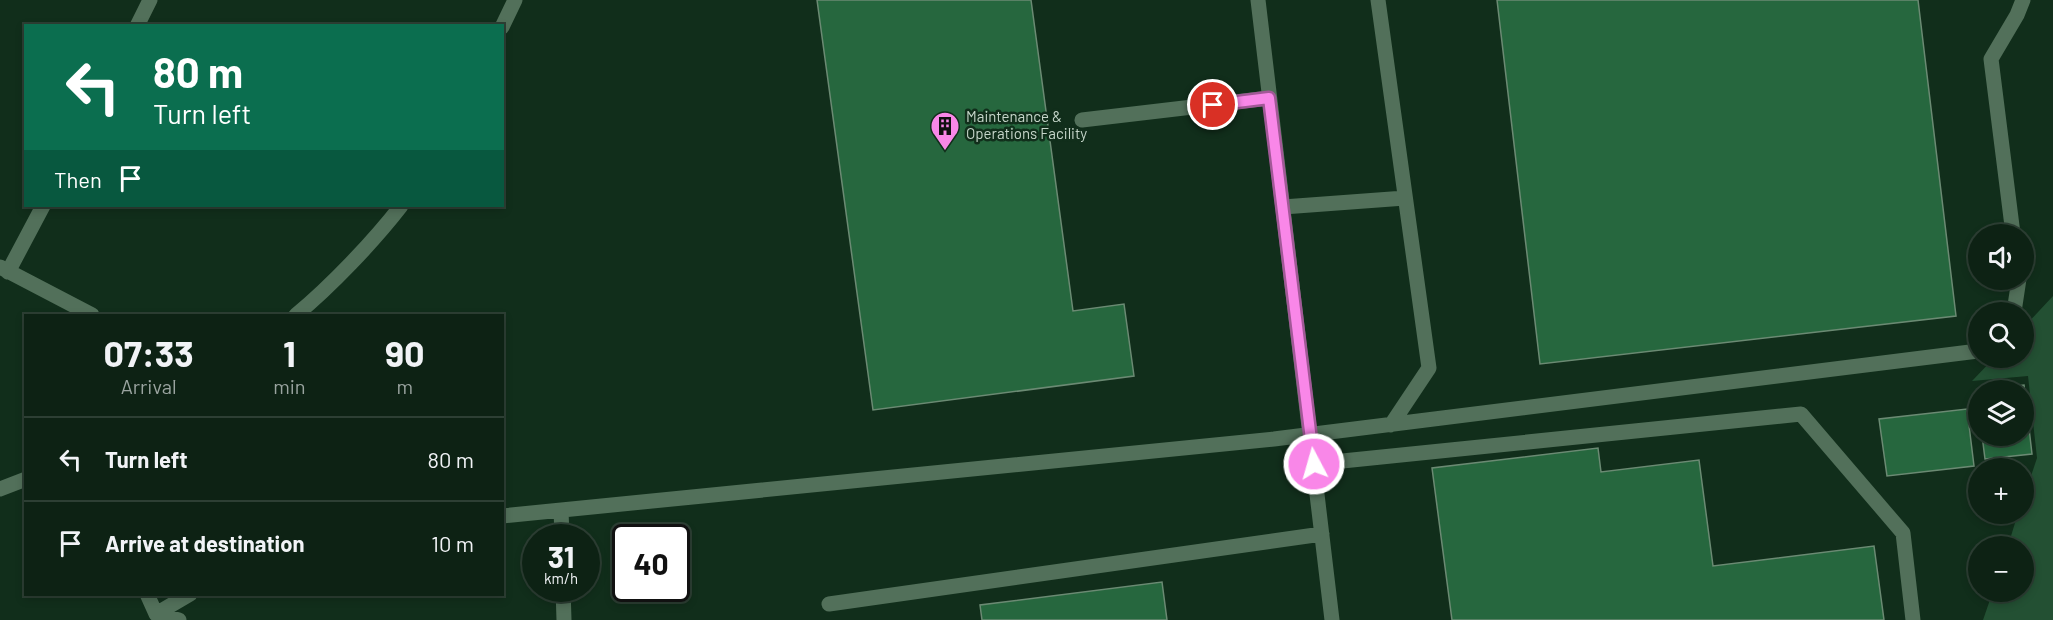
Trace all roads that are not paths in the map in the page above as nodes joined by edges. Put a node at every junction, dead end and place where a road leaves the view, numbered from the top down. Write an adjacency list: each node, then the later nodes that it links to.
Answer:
1 (150, 0): 6 (street)
2 (515, 0): 7 (street)
3 (1258, 0): 8 (street)
4 (1378, 0): 10 (street)
5 (2023, 0): 14 (street)
6 (138, 24)
7 (503, 24)
8 (1269, 98): 9 (street); 13 (street)
9 (1082, 120)
10 (1405, 198): 13 (street); 19 (street)
11 (42, 207): 15 (street)
12 (400, 207): 17 (street)
13 (1282, 207): 20 (street)
14 (2012, 224)
15 (4, 270): 16 (street)
16 (90, 314)
17 (297, 314)
18 (1968, 352): 19 (street)
19 (1391, 425): 20 (street)
20 (1310, 435): 21 (street); 24 (street)
21 (1314, 464): 27 (street); 36 (street)
22 (24, 480): 23 (street)
23 (0, 489)
24 (561, 510): 25 (street); 26 (street)
25 (504, 516)
26 (562, 524)
27 (1322, 534): 31 (street); 35 (street)
28 (148, 596): 32 (street)
29 (187, 596): 32 (street)
30 (563, 602): 34 (street)
31 (829, 604)
32 (156, 614): 33 (street)
33 (179, 620)
34 (564, 620)
35 (1332, 620)
36 (1913, 620)

